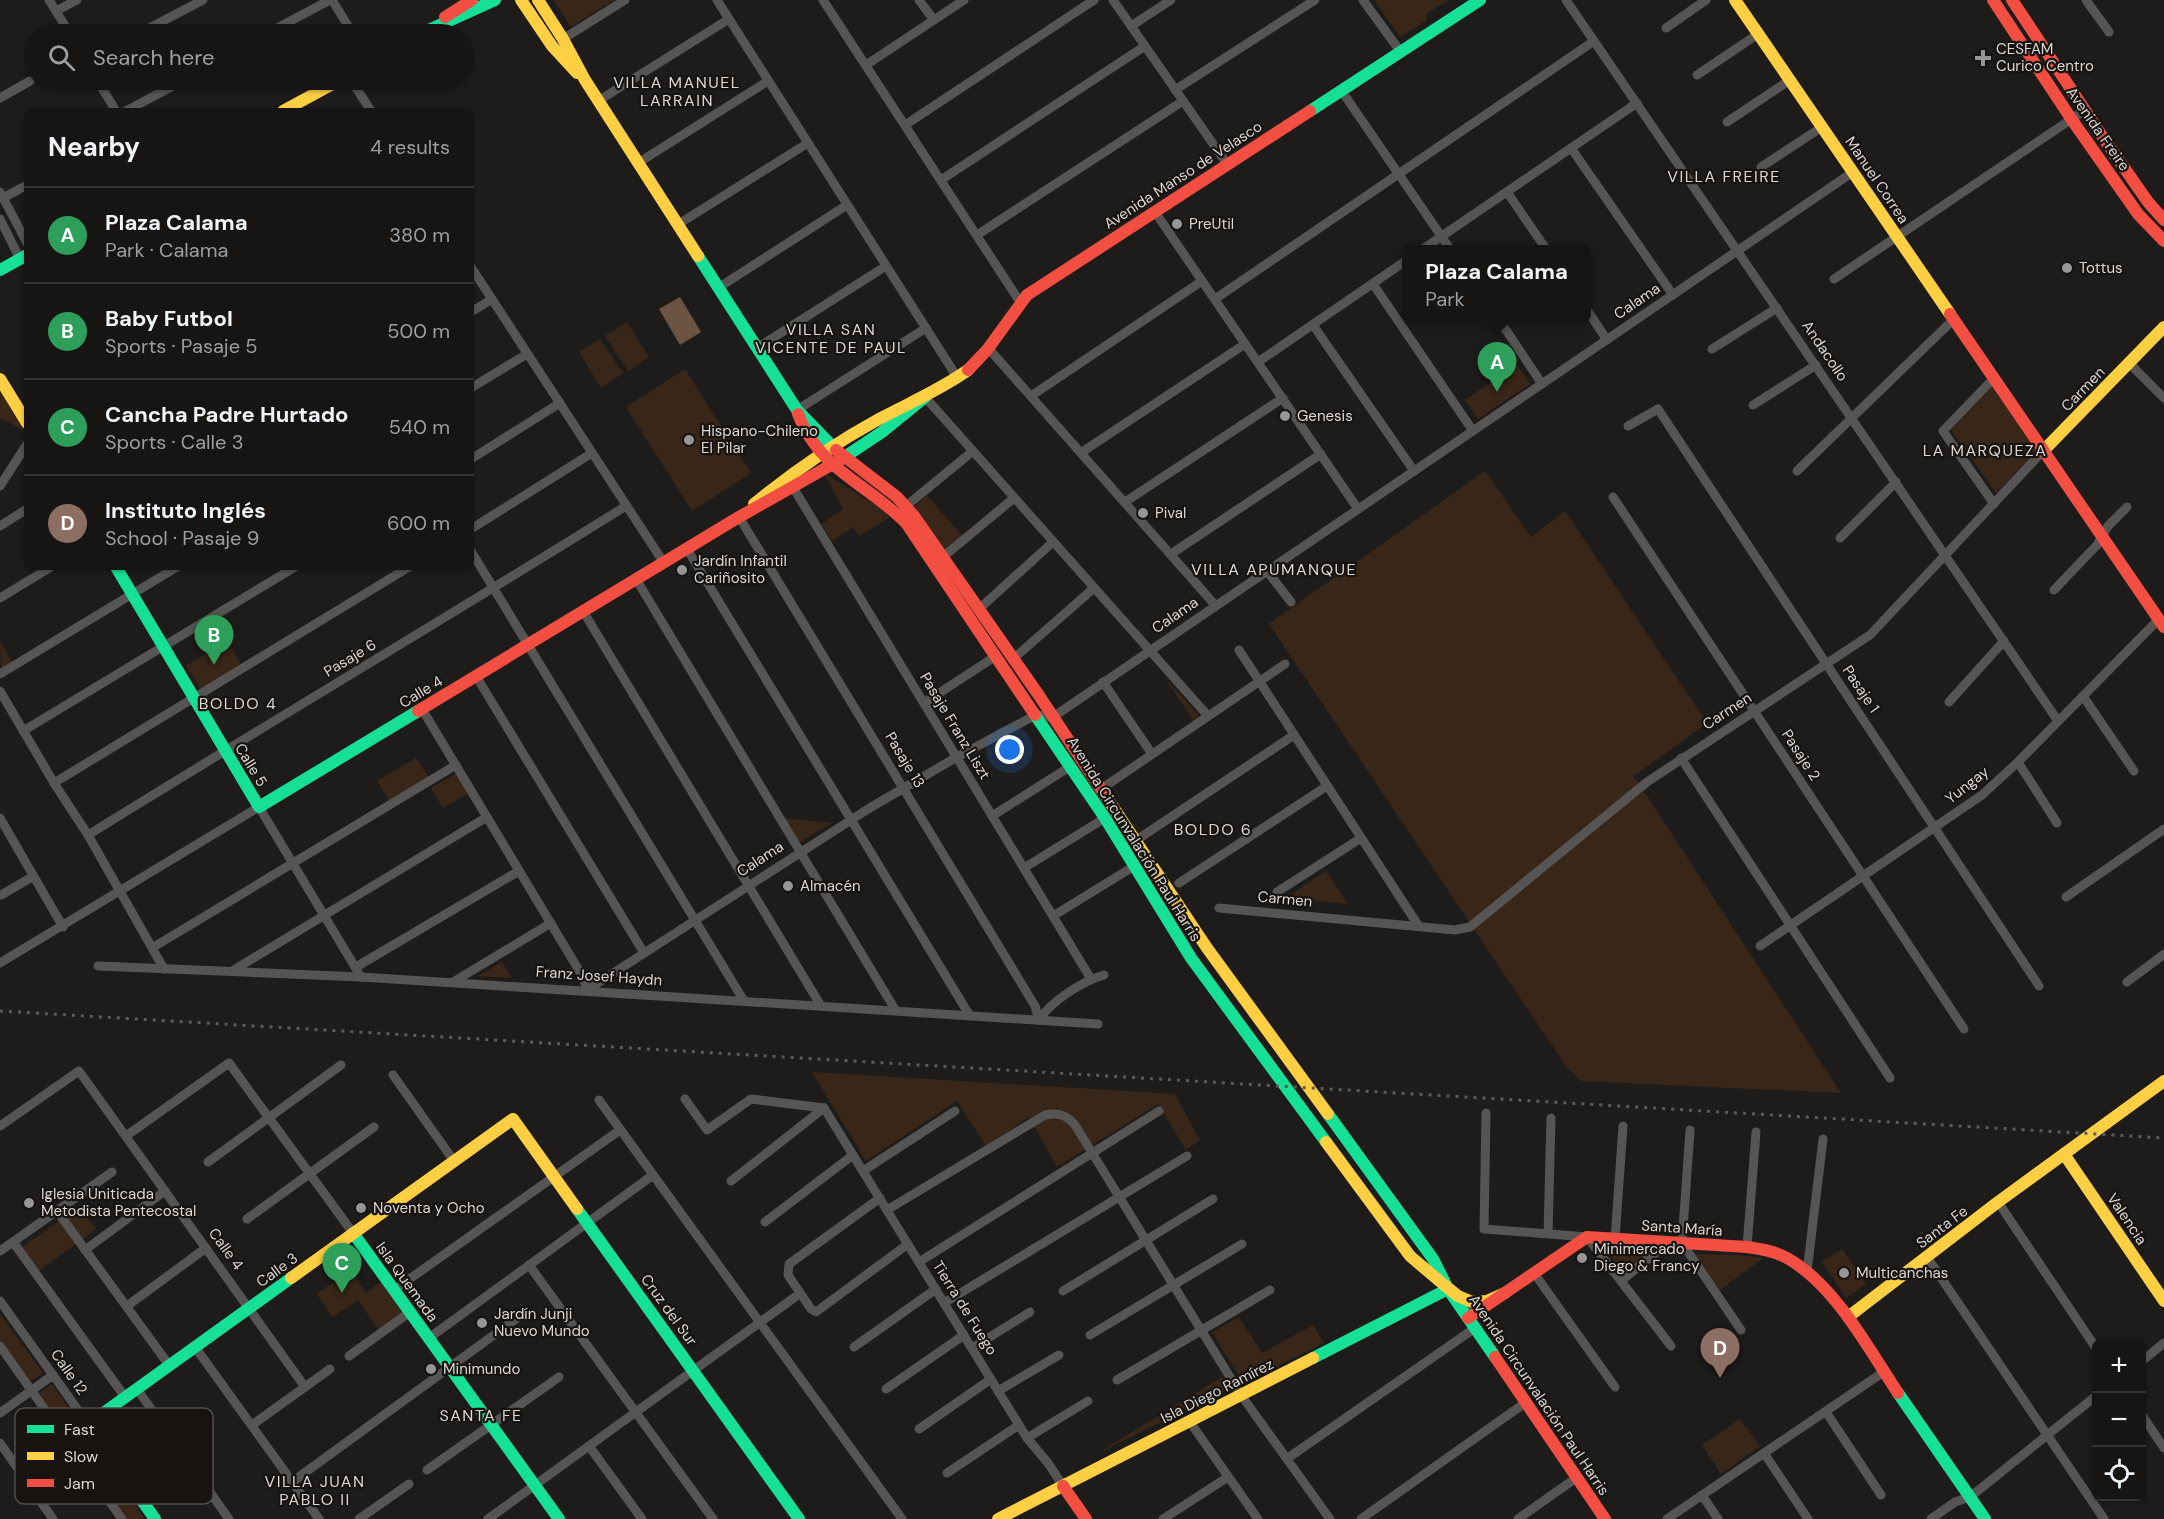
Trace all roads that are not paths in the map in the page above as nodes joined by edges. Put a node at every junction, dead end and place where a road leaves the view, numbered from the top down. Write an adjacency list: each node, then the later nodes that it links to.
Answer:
1 (50, 0): 26 (street)
2 (77, 0): 26 (street)
3 (203, 0): 30 (street)
4 (331, 0): 31 (street); 32 (street)
5 (472, 0): 33 (street)
6 (495, 0): 34 (street)
7 (521, 0): 45 (street, Avenida Circunvalación Paul Harris)
8 (538, 0): 39 (street, Avenida Circunvalación Paul Harris)
9 (625, 0): 39 (street)
10 (717, 0): 27 (street)
11 (823, 0): 43 (street)
12 (919, 0): 28 (street)
13 (964, 0): 28 (street)
14 (1094, 0): 66 (street)
15 (1113, 0): 35 (street)
16 (1171, 0): 35 (street)
17 (1315, 0): 53 (street)
18 (1363, 0): 42 (street)
19 (1479, 0): 42 (street, Avenida Manso de Velasco)
20 (1566, 0): 40 (street, Andacollo)
21 (1706, 0): 36 (street)
22 (1735, 0): 38 (street, Manuel Correa)
23 (1993, 0): 64 (street, Avenida Freire)
24 (2012, 0): 63 (street, Avenida Freire)
25 (2086, 0): 37 (street)
26 (56, 11): 29 (street)
27 (729, 19): 47 (street); 56 (street)
28 (934, 20): 43 (street)
29 (64, 24)
30 (157, 24)
31 (285, 24)
32 (347, 24)
33 (436, 24)
34 (443, 24)
35 (1131, 26): 41 (street)
36 (1666, 28)
37 (2109, 32)
38 (1758, 34): 44 (street); 46 (street, Manuel Correa)
39 (563, 39): 45 (street, Avenida Circunvalación Paul Harris)
40 (1594, 41): 58 (street, Andacollo); 74 (street)
41 (1145, 46): 53 (street); 75 (street)
42 (1400, 51): 54 (street, Avenida Manso de Velasco)
43 (866, 65): 66 (street)
44 (1697, 75)
45 (585, 80): 56 (street, Avenida Circunvalación Paul Harris)
46 (1790, 80): 65 (street); 67 (street, Manuel Correa)
47 (768, 81): 68 (street); 70 (street)
48 (24, 84): 55 (street)
49 (103, 90): 59 (street)
50 (165, 90): 60 (street)
51 (322, 90): 61 (street)
52 (357, 90): 62 (street)
53 (1175, 90): 57 (street)
54 (1341, 90): 71 (street, Avenida Manso de Velasco); 74 (street)
55 (0, 98)
56 (598, 101): 70 (street, Avenida Circunvalación Paul Harris)
57 (1183, 101): 71 (street); 84 (street)
58 (1637, 104): 69 (street); 92 (street, Andacollo)
59 (114, 108)
60 (132, 108)
61 (289, 108)
62 (369, 108)
63 (2085, 110): 64 (street); 82 (street, Avenida Freire)
64 (2072, 120): 87 (street); 88 (street, Avenida Freire)
65 (1727, 122)
66 (905, 125): 75 (street)
67 (1822, 127): 72 (street); 73 (street, Manuel Correa)
68 (808, 143): 79 (street); 83 (street)
69 (1571, 148): 77 (street); 102 (street)
70 (638, 163): 83 (street, Avenida Circunvalación Paul Harris)
71 (1227, 164): 80 (street, Avenida Manso de Velasco)
72 (1761, 167)
73 (1853, 172): 87 (street, Manuel Correa); 92 (street, Calama)
74 (1399, 174): 86 (street); 104 (street)
75 (941, 180): 84 (street)
76 (24, 186): 78 (street)
77 (1507, 192): 86 (street); 91 (street)
78 (2, 195): 85 (street)
79 (847, 205): 95 (street); 101 (street)
80 (1155, 212): 99 (street); 105 (street, Avenida Manso de Velasco)
81 (0, 219): 93 (street)
82 (2164, 220)
83 (678, 225): 101 (street, Avenida Circunvalación Paul Harris)
84 (977, 235): 105 (street)
85 (24, 237)
86 (1442, 237): 89 (street); 90 (street)
87 (1898, 237): 98 (street); 109 (street, Manuel Correa)
88 (2164, 241)
89 (1429, 245)
90 (1447, 245)
91 (1543, 245)
92 (1738, 251): 102 (street, Calama); 106 (street, Andacollo)
93 (24, 257): 96 (street)
94 (1402, 264): 100 (street)
95 (886, 266): 113 (street); 116 (street)
96 (0, 270)
97 (474, 272): 103 (street)
98 (1834, 279)
99 (1202, 281): 104 (street); 128 (street)
100 (1373, 284): 111 (street); 138 (street)
101 (718, 288): 116 (street, Avenida Circunvalación Paul Harris)
102 (1673, 295): 114 (street, Calama)
103 (492, 299): 107 (street); 119 (street)
104 (1215, 299): 115 (street)
105 (1020, 302): 117 (street, Avenida Manso de Velasco)
106 (1777, 308): 118 (street); 122 (street, Andacollo)
107 (474, 310)
108 (1591, 316): 114 (street)
109 (1954, 319): 124 (street, Manuel Correa); 136 (street)
110 (1501, 323): 126 (street)
111 (1313, 325): 120 (street); 150 (street)
112 (2164, 327): 121 (street, Carmen)
113 (926, 328): 123 (street); 134 (street)
114 (1607, 340): 126 (street, Calama)
115 (1245, 344): 120 (street); 143 (street)
116 (757, 348): 134 (street, Avenida Circunvalación Paul Harris)
117 (989, 349): 123 (street, Avenida Manso de Velasco); 128 (street)
118 (1712, 349)
119 (527, 354): 127 (street); 132 (street)
120 (1258, 362): 130 (street)
121 (2129, 363): 131 (street); 141 (street, Carmen)
122 (1816, 364): 133 (street); 136 (street, Andacollo)
123 (957, 377): 129 (street, Avenida Manso de Velasco)
124 (1994, 378): 141 (street, Manuel Correa); 158 (street)
125 (0, 380): 135 (street)
126 (1542, 384): 138 (street, Calama)
127 (474, 386)
128 (1031, 396): 143 (street)
129 (925, 397): 139 (street, Avenida Manso de Velasco); 142 (street); 147 (street, Avenida Manso de Velasco)
130 (1283, 398): 145 (street); 157 (street)
131 (2164, 398)
132 (560, 403): 144 (street); 148 (street)
133 (1752, 405)
134 (797, 410): 139 (street, Avenida Circunvalación Paul Harris); 146 (street, Avenida Circunvalación Paul Harris)
135 (24, 418)
136 (1853, 419): 151 (street); 152 (street, Andacollo)
137 (1628, 426): 201 (street, Pasaje 1)
138 (1473, 431): 150 (street, Calama)
139 (834, 447): 146 (street, Avenida Manso de Velasco); 147 (street, Avenida Circunvalación Paul Harris)
140 (24, 449): 153 (street)
141 (2044, 450): 158 (street, Carmen); 167 (street, Manuel Correa)
142 (973, 451): 156 (street); 160 (street)
143 (1082, 452): 157 (street)
144 (592, 453): 159 (street); 166 (street)
145 (1321, 454): 162 (street); 171 (street)
146 (821, 456): 149 (street, Avenida Circunvalación Paul Harris); 164 (street, Calle 4)
147 (844, 456): 149 (street, Avenida Manso de Velasco); 160 (street, Avenida Circunvalación Paul Harris)
148 (474, 457)
149 (832, 465): 154 (street, Calle 4); 198 (street, Avenida Circunvalación Paul Harris)
150 (1414, 471): 162 (street, Calama)
151 (1797, 471)
152 (1896, 482): 168 (street); 172 (street, Andacollo)
153 (0, 486)
154 (794, 489): 164 (street, Calle 4); 210 (street, Pasaje Franz Liszt)
155 (1613, 496): 212 (street, Pasaje 2)
156 (1014, 498): 169 (street); 174 (street)
157 (1125, 502): 171 (street)
158 (1994, 504): 172 (street, Carmen)
159 (626, 506): 175 (street); 184 (street, Pasaje 6)
160 (906, 506): 174 (street, Avenida Circunvalación Paul Harris)
161 (2127, 507): 167 (street)
162 (1358, 509): 181 (street, Calama)
163 (24, 511): 165 (street)
164 (739, 518): 170 (street, Calle 4); 229 (street, Pasaje 13)
165 (0, 526)
166 (474, 527)
167 (2102, 535): 185 (street); 192 (street, Manuel Correa)
168 (1840, 538)
169 (1053, 542): 183 (street); 190 (street)
170 (687, 549): 175 (street, Calle 4); 235 (street)
171 (1171, 554): 189 (street)
172 (1946, 555): 193 (street, Andacollo); 201 (street, Carmen)
173 (474, 556): 184 (street)
174 (944, 557): 190 (street, Avenida Circunvalación Paul Harris)
175 (664, 563): 182 (street, Calle 4)
176 (46, 570): 187 (street)
177 (118, 570): 186 (street, Calle 5)
178 (172, 570): 186 (street)
179 (290, 570): 195 (street)
180 (404, 570): 208 (street)
181 (1267, 571): 188 (street); 189 (street, Calama)
182 (636, 579): 191 (street, Calle 4); 243 (street)
183 (1094, 588): 197 (street); 199 (street)
184 (494, 589): 194 (street); 219 (street, Pasaje 6)
185 (2054, 590)
186 (132, 595): 195 (street, Calle 5); 202 (street)
187 (0, 598)
188 (1291, 602)
189 (1216, 606): 197 (street, Calama)
190 (979, 609): 199 (street, Avenida Circunvalación Paul Harris)
191 (583, 612): 194 (street, Calle 4); 251 (street)
192 (2162, 620): 207 (street, Yungay)
193 (2004, 641): 209 (street); 216 (street, Andacollo)
194 (528, 644): 203 (street, Calle 4); 259 (street)
195 (163, 647): 208 (street, Calle 5); 217 (street)
196 (1239, 650): 205 (street)
197 (1150, 651): 204 (street, Calama); 214 (street)
198 (996, 656): 210 (street); 213 (street, Avenida Circunvalación Paul Harris)
199 (1014, 659): 215 (street, Avenida Circunvalación Paul Harris)
200 (1285, 664): 205 (street)
201 (1826, 664): 212 (street, Carmen); 238 (street, Pasaje 1)
202 (0, 674)
203 (476, 676): 211 (street, Calle 4); 266 (street)
204 (1103, 682): 215 (street, Calama); 220 (street)
205 (1259, 682): 214 (street); 218 (street)
206 (0, 691): 217 (street)
207 (2083, 696): 216 (street, Yungay); 226 (street)
208 (194, 698): 219 (street, Calle 5); 227 (street)
209 (1949, 702)
210 (924, 703): 221 (street, Pasaje Franz Liszt)
211 (422, 709): 224 (street); 231 (street, Calle 4)
212 (1754, 711): 222 (street, Carmen); 248 (street, Pasaje 2)
213 (1037, 715): 215 (street); 221 (street, Calama); 225 (street, Avenida Circunvalación Paul Harris)
214 (1208, 716): 220 (street)
215 (1053, 717): 230 (street, Avenida Circunvalación Paul Harris)
216 (2058, 721): 223 (street, Yungay)
217 (23, 731): 227 (street)
218 (1294, 735): 228 (street); 242 (street)
219 (224, 750): 231 (street, Calle 5); 240 (street, Pasaje 6)
220 (1152, 754): 230 (street)
221 (957, 757): 229 (street, Calama); 232 (street, Pasaje Franz Liszt)
222 (1680, 758): 261 (street, Carmen); 262 (street)
223 (2018, 762): 237 (street); 238 (street, Yungay)
224 (456, 765): 233 (street); 244 (street)
225 (1071, 766): 232 (street); 234 (street, Avenida Circunvalación Paul Harris)
226 (2134, 771)
227 (54, 783): 240 (street)
228 (1327, 786): 241 (street); 250 (street)
229 (904, 787): 235 (street, Calama); 284 (street, Pasaje 13)
230 (1101, 789): 242 (street, Avenida Circunvalación Paul Harris)
231 (259, 807): 244 (street, Calle 5); 252 (street, Calle 4)
232 (992, 816): 246 (street, Pasaje Franz Liszt)
233 (487, 817): 247 (street); 257 (street)
234 (1105, 818): 245 (street, Avenida Circunvalación Paul Harris); 246 (street)
235 (851, 819): 243 (street, Calama); 283 (street)
236 (1, 820): 249 (street)
237 (2057, 823)
238 (1935, 827): 248 (street, Yungay); 278 (street, Pasaje 1)
239 (2164, 829): 255 (street)
240 (88, 835): 252 (street)
241 (1361, 838): 253 (street); 261 (street)
242 (1135, 841): 351 (street, Avenida Circunvalación Paul Harris)
243 (799, 852): 251 (street, Calama); 282 (street)
244 (293, 863): 257 (street, Calle 5); 265 (street)
245 (1136, 865): 258 (street); 351 (street, Avenida Circunvalación Paul Harris)
246 (1024, 868): 258 (street, Pasaje Franz Liszt)
247 (519, 871): 260 (street); 270 (street)
248 (1863, 876): 262 (street, Yungay); 286 (street, Pasaje 2)
249 (32, 877): 254 (street); 263 (street)
250 (1179, 883)
251 (748, 884): 259 (street, Calama); 281 (street)
252 (119, 892): 263 (street); 265 (street)
253 (1277, 892)
254 (1, 894)
255 (2066, 897)
256 (1219, 908): 261 (street, Carmen)
257 (324, 915): 270 (street, Calle 5); 272 (street)
258 (1053, 916): 275 (street, Pasaje Franz Liszt)
259 (694, 920): 266 (street, Calama); 280 (street)
260 (551, 923): 276 (street); 279 (street)
261 (1418, 925)
262 (1790, 925): 264 (street, Yungay); 289 (street)
263 (63, 927): 268 (street)
264 (1760, 946)
265 (152, 948): 271 (street)
266 (644, 953): 279 (street, Calama)
267 (2164, 954): 277 (street)
268 (0, 963)
269 (98, 966): 271 (street, Franz Josef Haydn)
270 (356, 967): 274 (street, Calle 5)
271 (164, 969): 272 (street, Franz Josef Haydn)
272 (232, 971): 274 (street, Franz Josef Haydn)
273 (1104, 975): 275 (street)
274 (362, 977): 276 (street, Franz Josef Haydn)
275 (1091, 979): 284 (street)
276 (453, 982): 279 (street, Franz Josef Haydn)
277 (2127, 982)
278 (2039, 986)
279 (587, 990): 280 (street, Franz Josef Haydn)
280 (744, 1001): 281 (street, Franz Josef Haydn)
281 (821, 1006): 282 (street, Franz Josef Haydn)
282 (896, 1011): 283 (street, Franz Josef Haydn)
283 (970, 1016): 284 (street, Franz Josef Haydn)
284 (1039, 1020): 285 (street, Franz Josef Haydn)
285 (1098, 1024)
286 (1964, 1029)
287 (341, 1065): 297 (street)
288 (393, 1075): 312 (street)
289 (1890, 1078)
290 (2164, 1081): 309 (street, Santa Fe)
291 (598, 1100): 303 (street)
292 (685, 1100): 293 (street)
293 (824, 1108): 310 (street, Tierra de Fuego); 319 (street)
294 (955, 1111): 314 (street)
295 (1159, 1111): 308 (street)
296 (1486, 1113): 331 (street)
297 (269, 1117): 306 (street, Isla Quemada); 313 (street); 316 (street, Isla Quemada)
298 (1551, 1118): 331 (street)
299 (513, 1119): 312 (street, Calle 3); 318 (street, Cruz del Sur)
300 (0, 1126): 306 (street, Calle 4)
301 (1623, 1126): 333 (street)
302 (374, 1127): 316 (street)
303 (620, 1130): 317 (street); 318 (street)
304 (1690, 1130): 337 (street)
305 (1756, 1132): 340 (street)
306 (126, 1136): 320 (street, Calle 4)
307 (1823, 1139): 347 (street)
308 (1092, 1153): 321 (street); 325 (street); 345 (street)
309 (2064, 1154): 324 (street, Santa Fe); 359 (street, Valencia)
310 (853, 1155): 314 (street, Tierra de Fuego); 328 (street)
311 (1187, 1156): 321 (street)
312 (454, 1161): 330 (street, Calle 3)
313 (208, 1162)
314 (863, 1171): 322 (street, Tierra de Fuego)
315 (112, 1172): 326 (street)
316 (310, 1173): 327 (street); 330 (street, Isla Quemada)
317 (653, 1175): 329 (street); 367 (street)
318 (554, 1176): 329 (street, Cruz del Sur); 353 (street)
319 (731, 1181)
320 (165, 1191): 341 (street, Calle 4); 342 (street)
321 (1119, 1197): 334 (street); 360 (street)
322 (879, 1198): 325 (street, Tierra de Fuego); 338 (street)
323 (1213, 1198): 334 (street)
324 (1998, 1202): 344 (street, Santa Fe); 374 (street)
325 (887, 1210): 338 (street, Tierra de Fuego)
326 (57, 1211): 335 (street); 342 (street)
327 (247, 1219)
328 (765, 1222)
329 (587, 1223): 346 (street); 387 (street, Cruz del Sur)
330 (353, 1233): 353 (street, Isla Quemada); 362 (street, Calle 3)
331 (1548, 1233): 332 (street)
332 (1587, 1237): 333 (street, Santa María); 348 (street); 349 (street)
333 (1615, 1239): 336 (street, Santa María)
334 (1146, 1240): 350 (street); 355 (street)
335 (13, 1242): 343 (street); 400 (street)
336 (1668, 1243): 337 (street, Santa María); 349 (street)
337 (1682, 1243): 340 (street, Santa María); 370 (street)
338 (908, 1244): 345 (street, Tierra de Fuego)
339 (1242, 1244): 350 (street)
340 (1748, 1247): 347 (street, Santa María)
341 (206, 1248): 361 (street); 362 (street, Calle 4)
342 (86, 1250): 361 (street)
343 (0, 1251)
344 (1927, 1257): 366 (street, Santa Fe); 417 (street)
345 (919, 1263): 352 (street, Tierra de Fuego)
346 (530, 1265): 373 (street); 410 (street)
347 (1808, 1272): 366 (street, Santa María)
348 (1534, 1273): 356 (street); 394 (street)
349 (1621, 1281): 377 (street)
350 (1174, 1285): 369 (street); 372 (street)
351 (1448, 1288): 356 (street); 368 (street, Avenida Circunvalación Paul Harris); 399 (street, Isla Diego Ramírez)
352 (936, 1289): 360 (street, Tierra de Fuego); 379 (street)
353 (394, 1290): 363 (street, Isla Quemada)
354 (1270, 1290): 369 (street)
355 (1064, 1291)
356 (1505, 1293): 368 (street)
357 (795, 1297): 367 (street)
358 (0, 1301): 389 (street, Calle 12)
359 (2164, 1301)
360 (944, 1303): 371 (street, Tierra de Fuego)
361 (127, 1306): 384 (street)
362 (250, 1307): 378 (street, Calle 3); 393 (street, Calle 4)
363 (410, 1312): 373 (street, Isla Quemada); 382 (street)
364 (1030, 1312): 380 (street)
365 (524, 1313): 385 (street)
366 (1848, 1317): 388 (street)
367 (760, 1323): 387 (street); 452 (street)
368 (1472, 1323): 403 (street, Avenida Circunvalación Paul Harris); 423 (street)
369 (1202, 1330): 392 (street); 399 (street)
370 (1741, 1330)
371 (964, 1335): 380 (street, Tierra de Fuego); 396 (street)
372 (1090, 1335)
373 (429, 1338): 385 (street, Isla Quemada)
374 (2092, 1341)
375 (2164, 1343): 383 (street)
376 (0, 1346): 397 (street)
377 (1671, 1346)
378 (195, 1347): 384 (street, Calle 3); 413 (street)
379 (854, 1347)
380 (972, 1348): 391 (street, Tierra de Fuego)
381 (1059, 1355): 398 (street)
382 (349, 1356)
383 (2146, 1358)
384 (169, 1365): 395 (street, Calle 3)
385 (450, 1367): 414 (street, Isla Quemada); 429 (street)
386 (330, 1369): 393 (street)
387 (694, 1370): 410 (street); 451 (street, Cruz del Sur)
388 (1885, 1371): 408 (street); 436 (street)
389 (53, 1375): 397 (street); 405 (street, Calle 12)
390 (559, 1377): 414 (street)
391 (991, 1379): 398 (street, Tierra de Fuego); 416 (street)
392 (1117, 1380)
393 (305, 1387): 413 (street)
394 (1615, 1387)
395 (137, 1389): 400 (street, Calle 3); 407 (street)
396 (886, 1389)
397 (31, 1390): 404 (street); 409 (street)
398 (998, 1391): 415 (street, Tierra de Fuego)
399 (1242, 1395): 412 (street, Isla Diego Ramírez); 423 (street)
400 (125, 1397): 406 (street, Calle 3)
401 (2092, 1400): 417 (street)
402 (1088, 1401): 418 (street)
403 (1525, 1403): 428 (street, Avenida Circunvalación Paul Harris); 457 (street)
404 (44, 1408)
405 (77, 1408)
406 (110, 1408)
407 (150, 1408)
408 (1826, 1412): 422 (street); 434 (street)
409 (0, 1413)
410 (635, 1413): 420 (street); 450 (street)
411 (2146, 1421): 421 (street)
412 (1190, 1422): 427 (street); 432 (street, Isla Diego Ramírez)
413 (252, 1425): 429 (street)
414 (491, 1425): 425 (street); 431 (street, Isla Quemada)
415 (1019, 1425): 418 (street, Tierra de Fuego); 426 (street)
416 (919, 1429)
417 (2048, 1435): 436 (street); 465 (street)
418 (1027, 1438): 432 (street, Tierra de Fuego)
419 (0, 1443): 424 (street)
420 (589, 1446): 431 (street); 449 (street)
421 (2164, 1448)
422 (1764, 1453): 433 (street); 462 (street)
423 (1288, 1458): 456 (street)
424 (15, 1464)
425 (428, 1470)
426 (946, 1473)
427 (1228, 1477): 454 (street); 455 (street)
428 (1576, 1478): 458 (street); 459 (street, Avenida Circunvalación Paul Harris)
429 (292, 1482): 445 (street)
430 (409, 1484): 446 (street)
431 (535, 1485): 447 (street); 448 (street, Isla Quemada)
432 (1063, 1486): 440 (street, Isla Diego Ramírez); 453 (street, Tierra de Fuego)
433 (1702, 1495): 460 (street); 461 (street)
434 (1881, 1495)
435 (213, 1496): 444 (street)
436 (1970, 1497): 463 (street); 464 (street)
437 (43, 1504): 441 (street)
438 (111, 1504): 442 (street)
439 (144, 1504): 443 (street, Calle 12)
440 (1007, 1517)
441 (54, 1519)
442 (122, 1519)
443 (155, 1519)
444 (229, 1519)
445 (319, 1519)
446 (358, 1519)
447 (488, 1519)
448 (560, 1519)
449 (642, 1519)
450 (713, 1519)
451 (799, 1519)
452 (902, 1519)
453 (1086, 1519)
454 (1163, 1519)
455 (1258, 1519)
456 (1330, 1519)
457 (1361, 1519)
458 (1518, 1519)
459 (1605, 1519)
460 (1667, 1519)
461 (1718, 1519)
462 (1808, 1519)
463 (1931, 1519)
464 (1985, 1519)
465 (2104, 1519)

